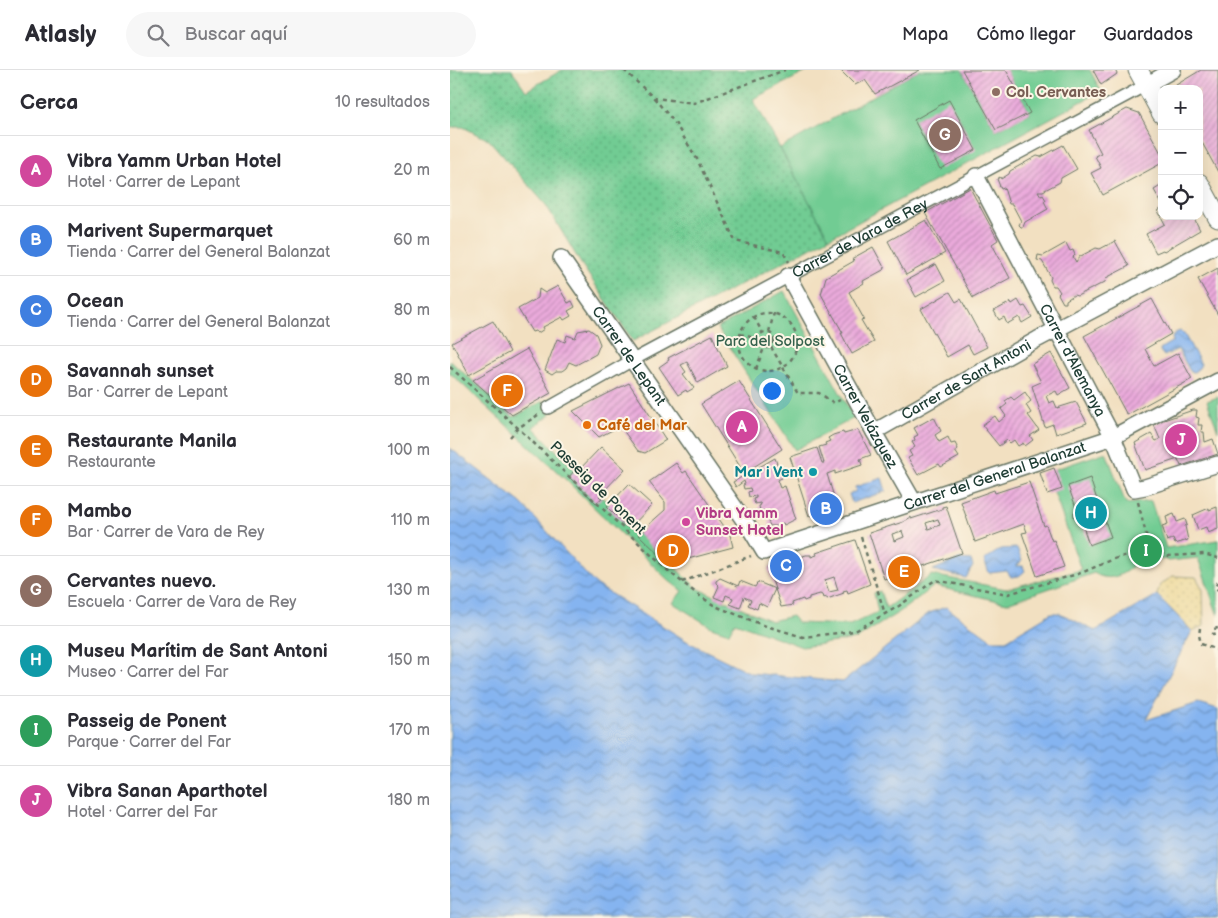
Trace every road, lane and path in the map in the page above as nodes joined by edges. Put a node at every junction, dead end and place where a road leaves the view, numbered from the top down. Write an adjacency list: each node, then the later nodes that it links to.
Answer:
1 (624, 70): 5 (path)
2 (785, 70): 5 (path)
3 (1173, 70): 4 (street, Carrer de Vara de Rey)
4 (1142, 77): 6 (street); 7 (street, Carrer de Vara de Rey)
5 (654, 98): 12 (path)
6 (1158, 107)
7 (976, 176): 12 (street, Carrer de Vara de Rey); 15 (street, Carrer d'Alemanya)
8 (1203, 191): 9 (street)
9 (1218, 218)
10 (1218, 244): 15 (street, Carrer de Sant Antoni)
11 (561, 258): 24 (street, Carrer de Lepant)
12 (792, 274): 24 (street, Carrer de Vara de Rey); 29 (street, Carrer Velázquez)
13 (774, 313): 14 (path); 17 (path); 21 (path)
14 (754, 317): 16 (path); 18 (path)
15 (1057, 329): 32 (street, Carrer de Sant Antoni); 34 (street, Carrer d'Alemanya)
16 (762, 332): 17 (path); 19 (path)
17 (769, 332): 20 (path)
18 (740, 334): 19 (path); 27 (path)
19 (758, 339): 23 (path)
20 (775, 340): 21 (path); 22 (path)
21 (798, 345): 26 (path)
22 (770, 346): 23 (path); 26 (path)
23 (764, 348): 27 (path)
24 (631, 361): 30 (street, Carrer de Vara de Rey); 40 (street, Carrer de Lepant)
25 (450, 367): 31 (path, Passeig de Ponent)
26 (783, 367): 27 (path); 29 (path)
27 (756, 369)
28 (1218, 381): 34 (street, Carrer del General Balanzat)
29 (852, 393): 32 (street, Carrer Velázquez)
30 (548, 408): 31 (path)
31 (518, 428): 33 (path); 42 (path, Passeig de Ponent)
32 (874, 432): 37 (street, Carrer Velázquez)
33 (510, 437)
34 (1113, 437): 36 (street, Carrer d'Alemanya); 37 (street, Carrer del General Balanzat)
35 (1218, 464): 36 (street)
36 (1134, 489): 39 (path)
37 (914, 502): 38 (street, Carrer del General Balanzat)
38 (856, 522): 40 (street, Carrer del General Balanzat); 45 (path)
39 (1151, 550): 41 (path, Passeig de Ponent); 45 (path, Passeig de Ponent)
40 (764, 552): 42 (path)
41 (1218, 558)
42 (682, 582): 45 (path, Passeig de Ponent)
43 (1218, 582): 44 (path)
44 (1218, 590)
45 (886, 614)
46 (1200, 628): 49 (path)
47 (1218, 628): 48 (path)
48 (1218, 633)
49 (1218, 650)

